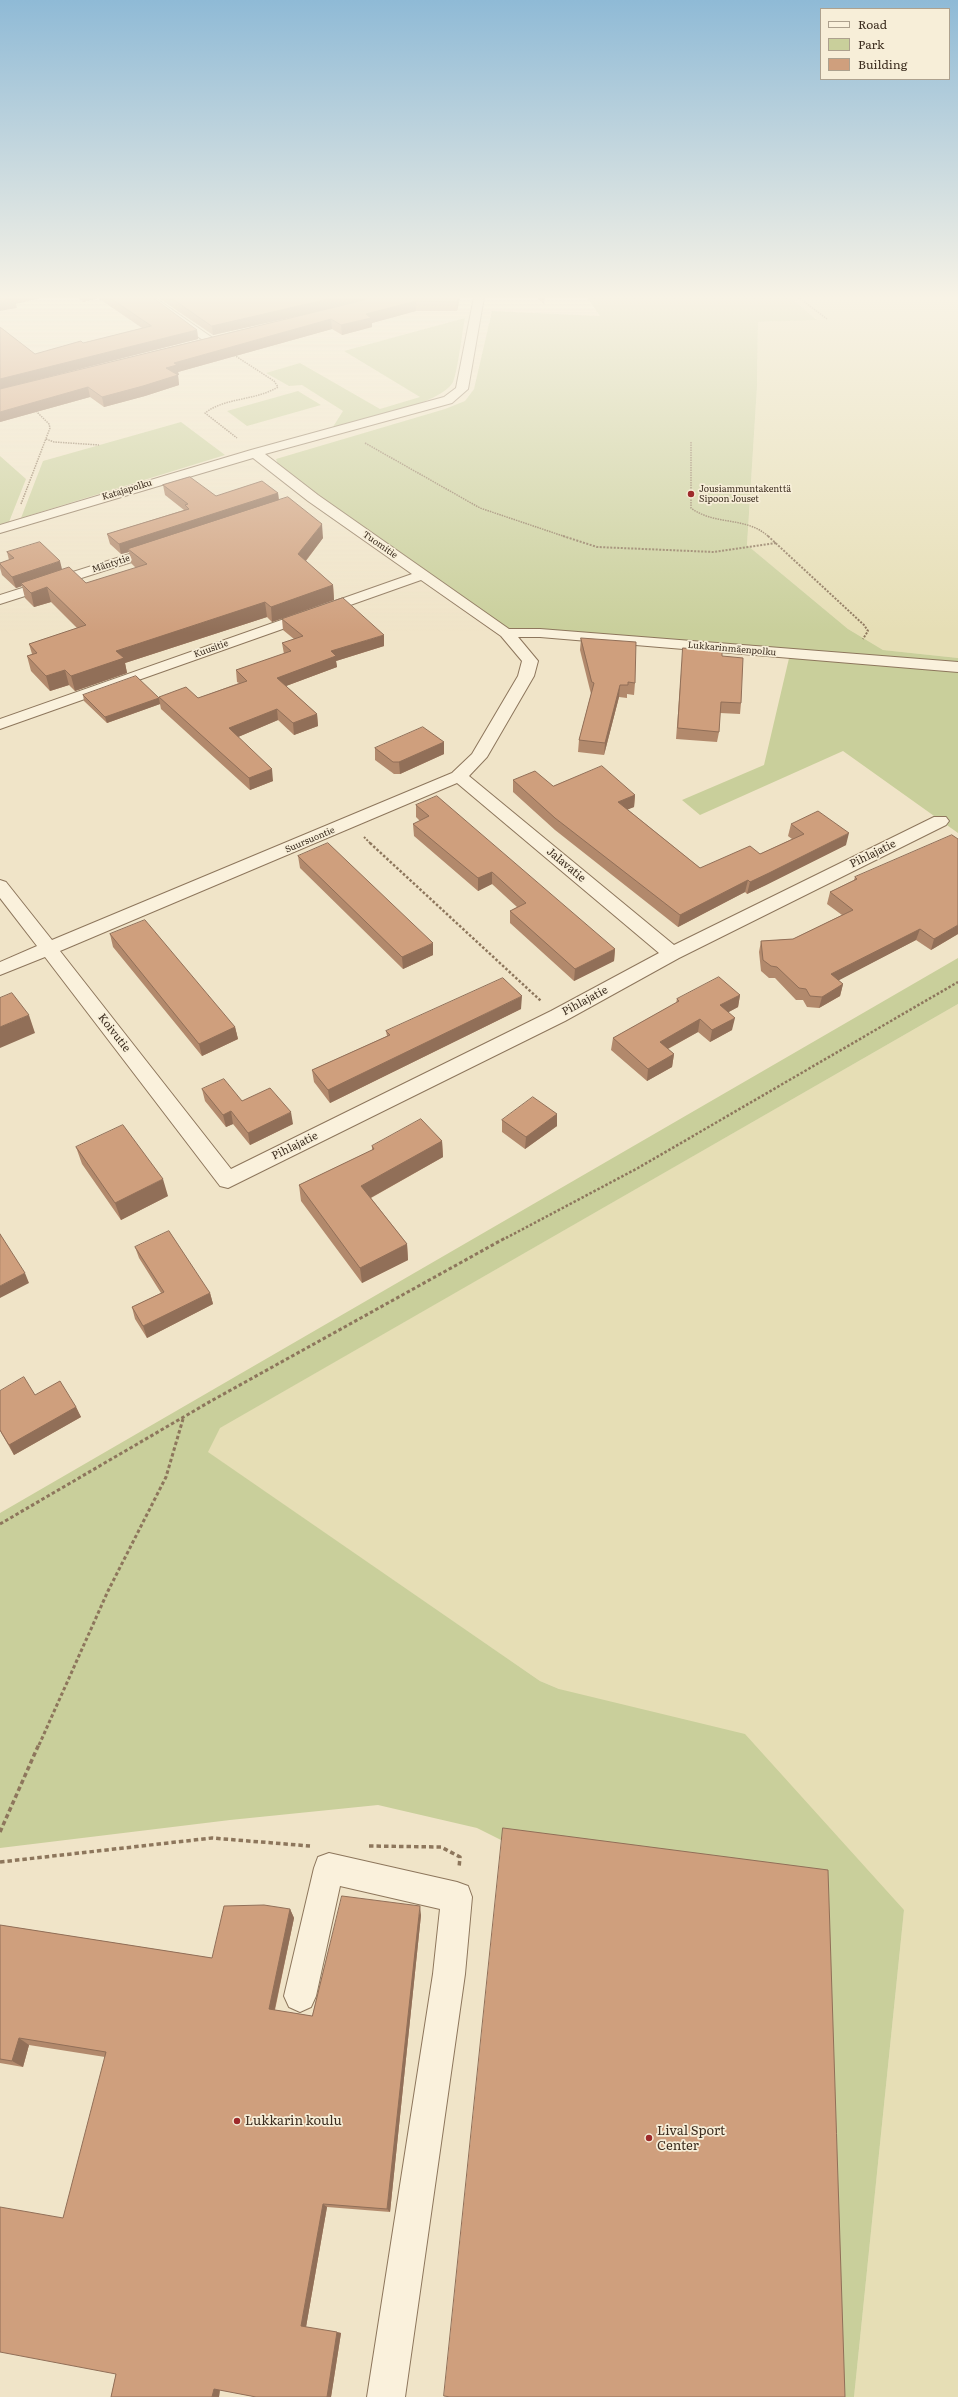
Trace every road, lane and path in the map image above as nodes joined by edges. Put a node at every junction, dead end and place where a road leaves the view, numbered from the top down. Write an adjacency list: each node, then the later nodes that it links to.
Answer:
1 (34, 409): 4 (path)
2 (211, 409): 8 (path)
3 (422, 409): 8 (street, Katajapolku)
4 (46, 439): 7 (path); 11 (path)
5 (364, 442): 13 (path)
6 (691, 442): 13 (path)
7 (99, 445)
8 (255, 453): 9 (street, Tuomitie); 11 (street, Katajapolku)
9 (313, 498): 10 (street); 15 (street, Tuomitie)
10 (298, 503)
11 (13, 525): 12 (street, Katajapolku)
12 (0, 529)
13 (776, 542): 18 (path)
14 (171, 544): 16 (street, Mäntytie)
15 (421, 575): 17 (street, Tuomitie); 20 (street, Kuusitie)
16 (0, 600)
17 (506, 633): 18 (street, Lukkarinmäenpolku); 21 (street, Suursuontie)
18 (824, 656): 19 (street, Lukkarinmäenpolku)
19 (958, 667)
20 (0, 724)
21 (458, 777): 25 (street, Suursuontie); 26 (street, Jalavatie)
22 (940, 821): 26 (street, Pihlajatie)
23 (363, 836): 29 (path)
24 (0, 886): 25 (street, Koivutie)
25 (50, 949): 27 (street, Suursuontie); 30 (street, Koivutie)
26 (672, 954): 29 (street, Pihlajatie)
27 (0, 969)
28 (958, 982): 31 (path)
29 (558, 1016): 30 (street, Pihlajatie)
30 (228, 1180)
31 (183, 1419): 32 (path); 33 (path)
32 (0, 1524)
33 (0, 1832)
34 (363, 1846): 37 (path)
35 (317, 1847): 36 (path)
36 (0, 1862)
37 (457, 1897): 38 (street); 39 (street)
38 (300, 1996)
39 (386, 2397)

